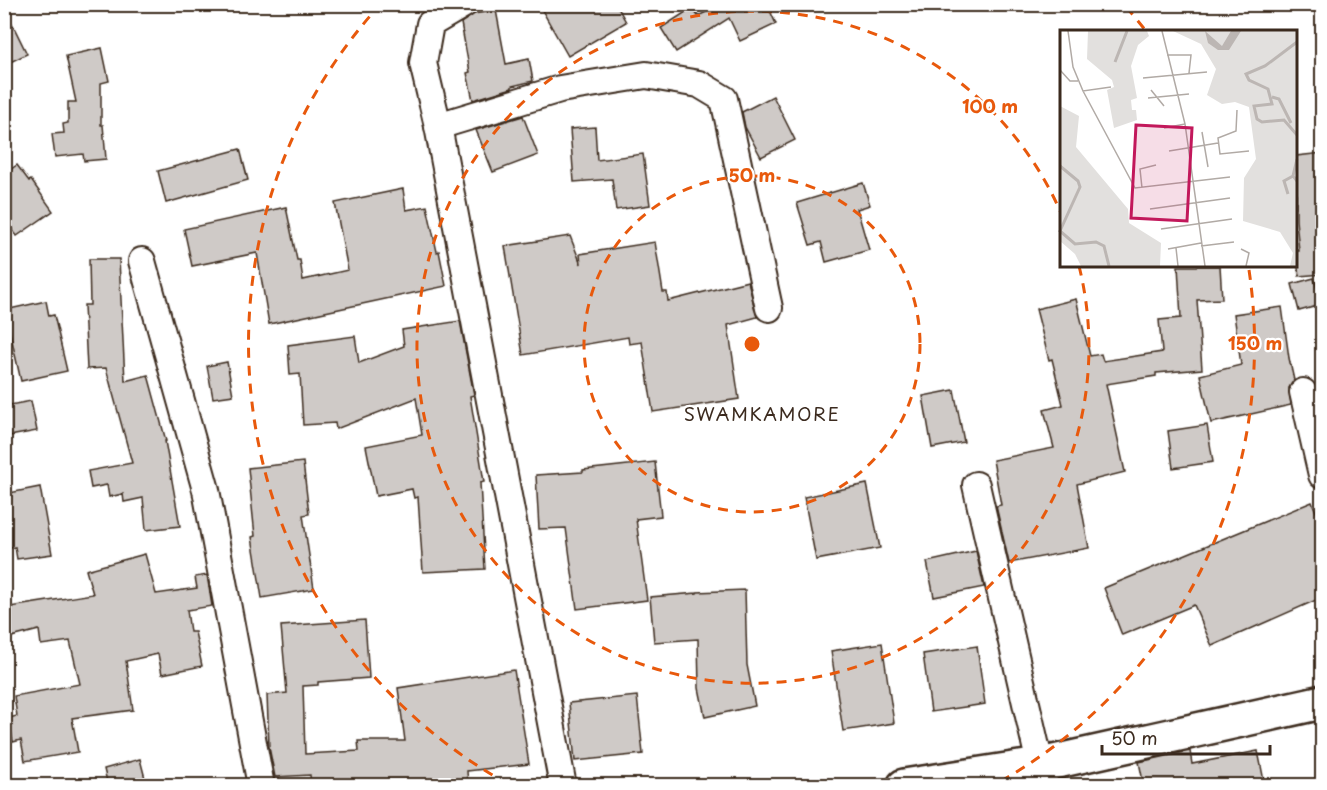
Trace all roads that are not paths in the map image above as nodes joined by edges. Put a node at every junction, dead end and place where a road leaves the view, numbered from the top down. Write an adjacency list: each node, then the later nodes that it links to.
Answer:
1 (464, 4): 2 (street)
2 (438, 126): 4 (street); 11 (street)
3 (142, 261): 10 (street)
4 (769, 308)
5 (1303, 392): 6 (street)
6 (1323, 475)
7 (976, 485): 9 (street)
8 (1323, 702): 9 (street)
9 (1043, 775): 12 (street)
10 (261, 786)
11 (563, 786)
12 (904, 786)

